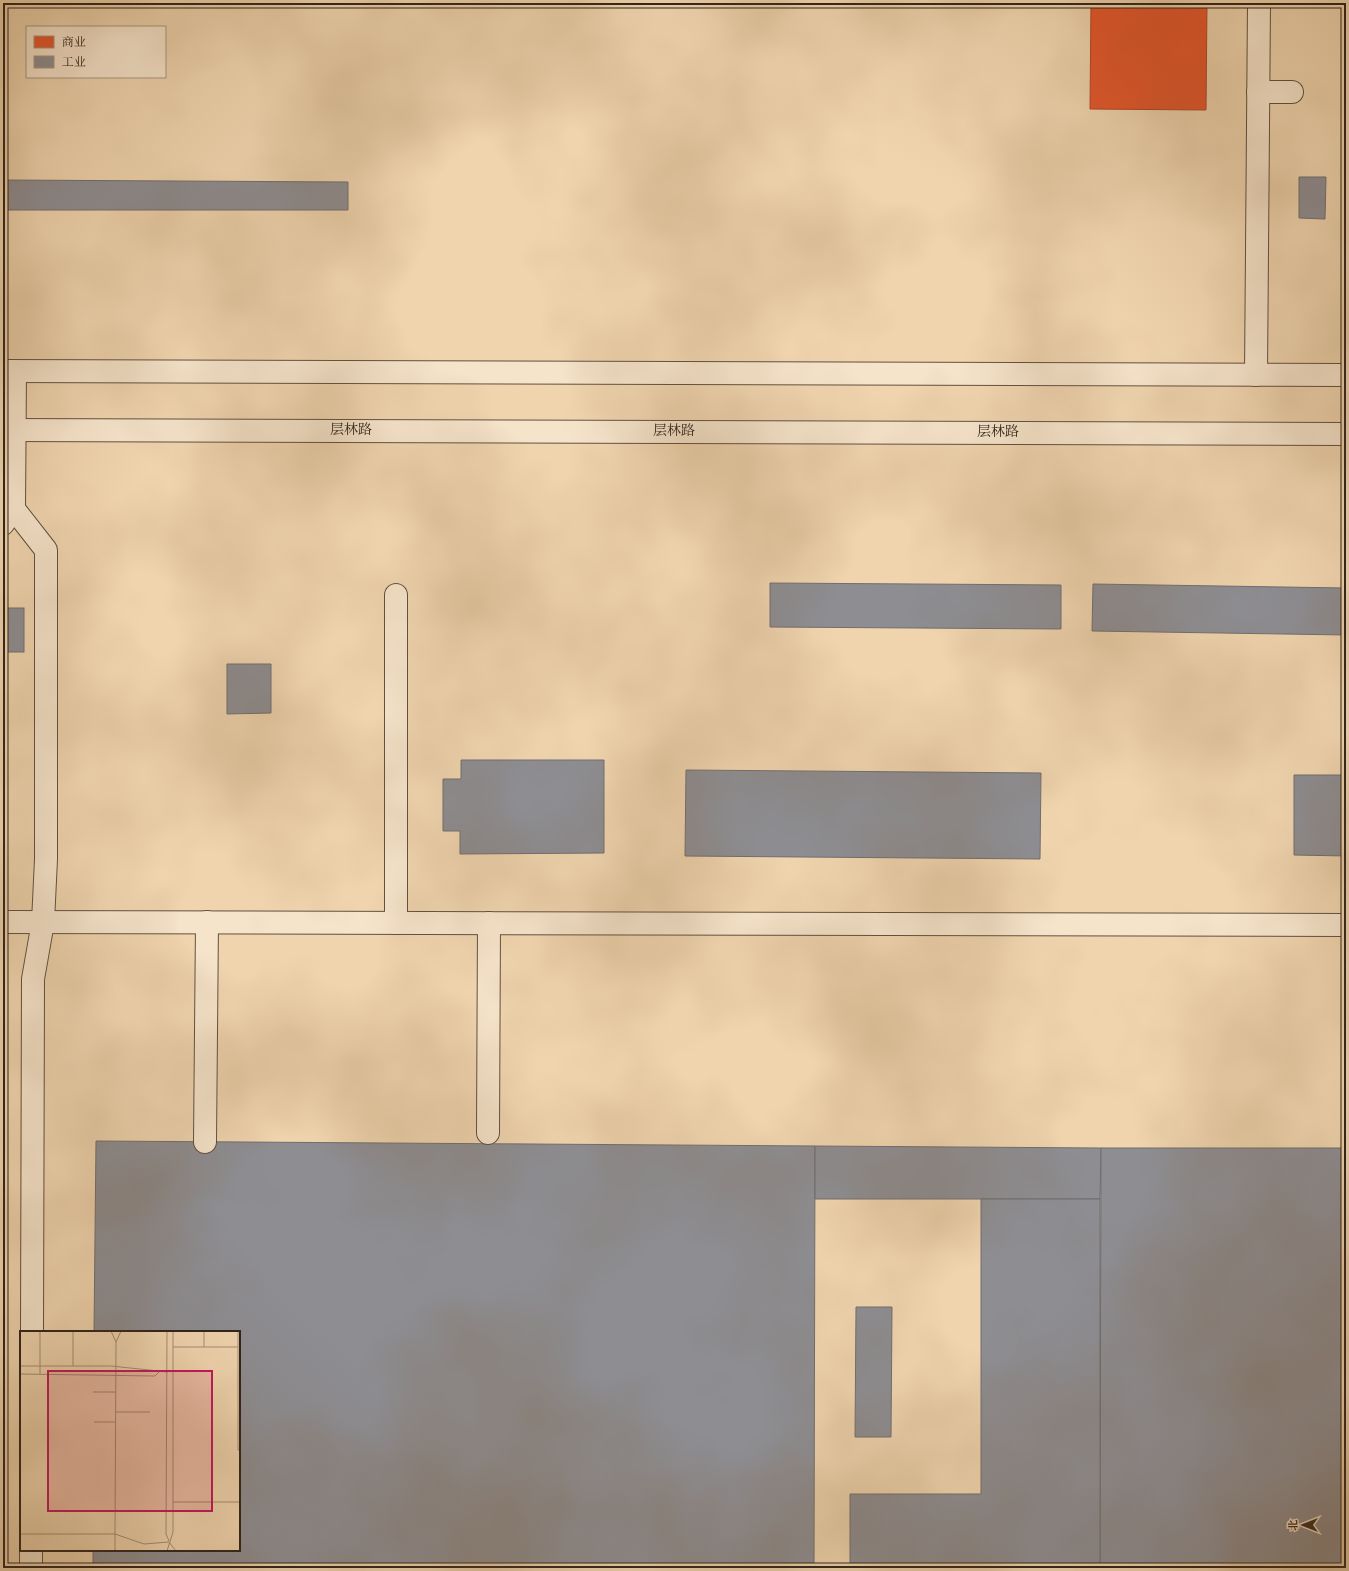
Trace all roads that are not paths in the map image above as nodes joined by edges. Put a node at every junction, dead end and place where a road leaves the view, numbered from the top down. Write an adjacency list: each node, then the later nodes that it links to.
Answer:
1 (1259, 3): 2 (street)
2 (1258, 92): 3 (street); 5 (street)
3 (1292, 92)
4 (9, 371): 5 (street); 7 (street)
5 (1256, 375): 6 (street)
6 (1346, 375)
7 (9, 430): 8 (street, 层林路); 9 (street)
8 (1346, 434)
9 (8, 516): 12 (street)
10 (396, 595): 14 (street)
11 (3, 922): 12 (street)
12 (43, 922): 13 (street); 19 (street)
13 (207, 922): 14 (street); 18 (street)
14 (396, 923): 15 (street)
15 (489, 923): 16 (street); 17 (street)
16 (1346, 925)
17 (488, 1134)
18 (205, 1142)
19 (32, 1331)
20 (31, 1551): 21 (street)
21 (31, 1568)

